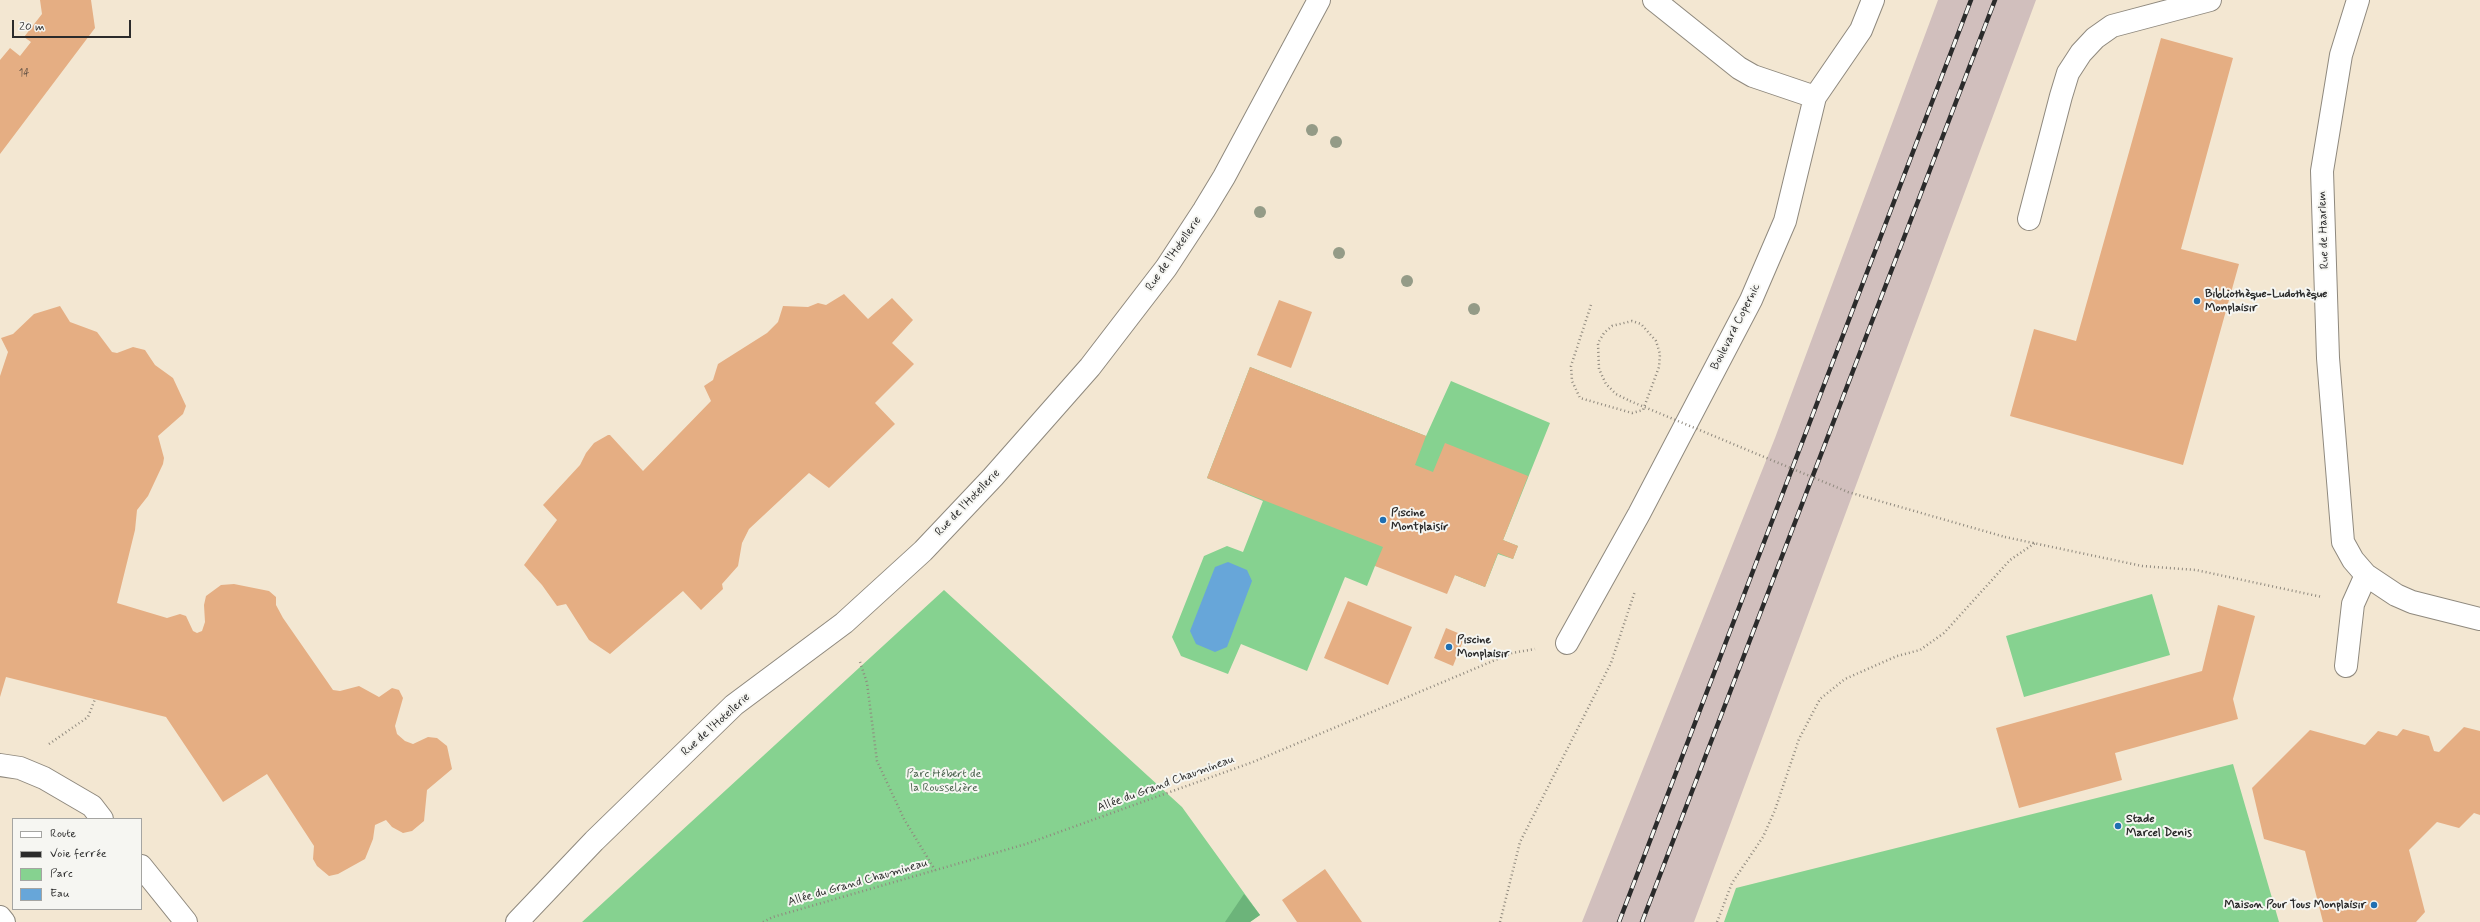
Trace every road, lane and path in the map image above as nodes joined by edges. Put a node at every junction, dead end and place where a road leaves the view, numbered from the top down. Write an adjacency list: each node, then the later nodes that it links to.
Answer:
1 (1319, 0): 26 (street, Rue de l'Hotellerie)
2 (1654, 0): 6 (street)
3 (1873, 0): 6 (street, Boulevard Copernic)
4 (2210, 0): 7 (street)
5 (2358, 0): 10 (street, Rue de Haarlem)
6 (1815, 97): 14 (street, Boulevard Copernic)
7 (2029, 219)
8 (1591, 305): 9 (path, bridge)
9 (2035, 543): 12 (path); 29 (path)
10 (2366, 575): 13 (street, Rue de Haarlem); 16 (street)
11 (1636, 588): 28 (path)
12 (2324, 597)
13 (2480, 619)
14 (1567, 643): 22 (path, Allée du Grand Chaumineau)
15 (860, 662): 22 (path)
16 (2346, 666)
17 (95, 699): 18 (path)
18 (43, 747)
19 (0, 765): 20 (street)
20 (101, 818)
21 (142, 867): 25 (street)
22 (934, 870): 27 (path, Allée du Grand Chaumineau)
23 (0, 917): 24 (street)
24 (4, 922)
25 (186, 922)
26 (516, 922)
27 (763, 922)
28 (1500, 922)
29 (1718, 922)

